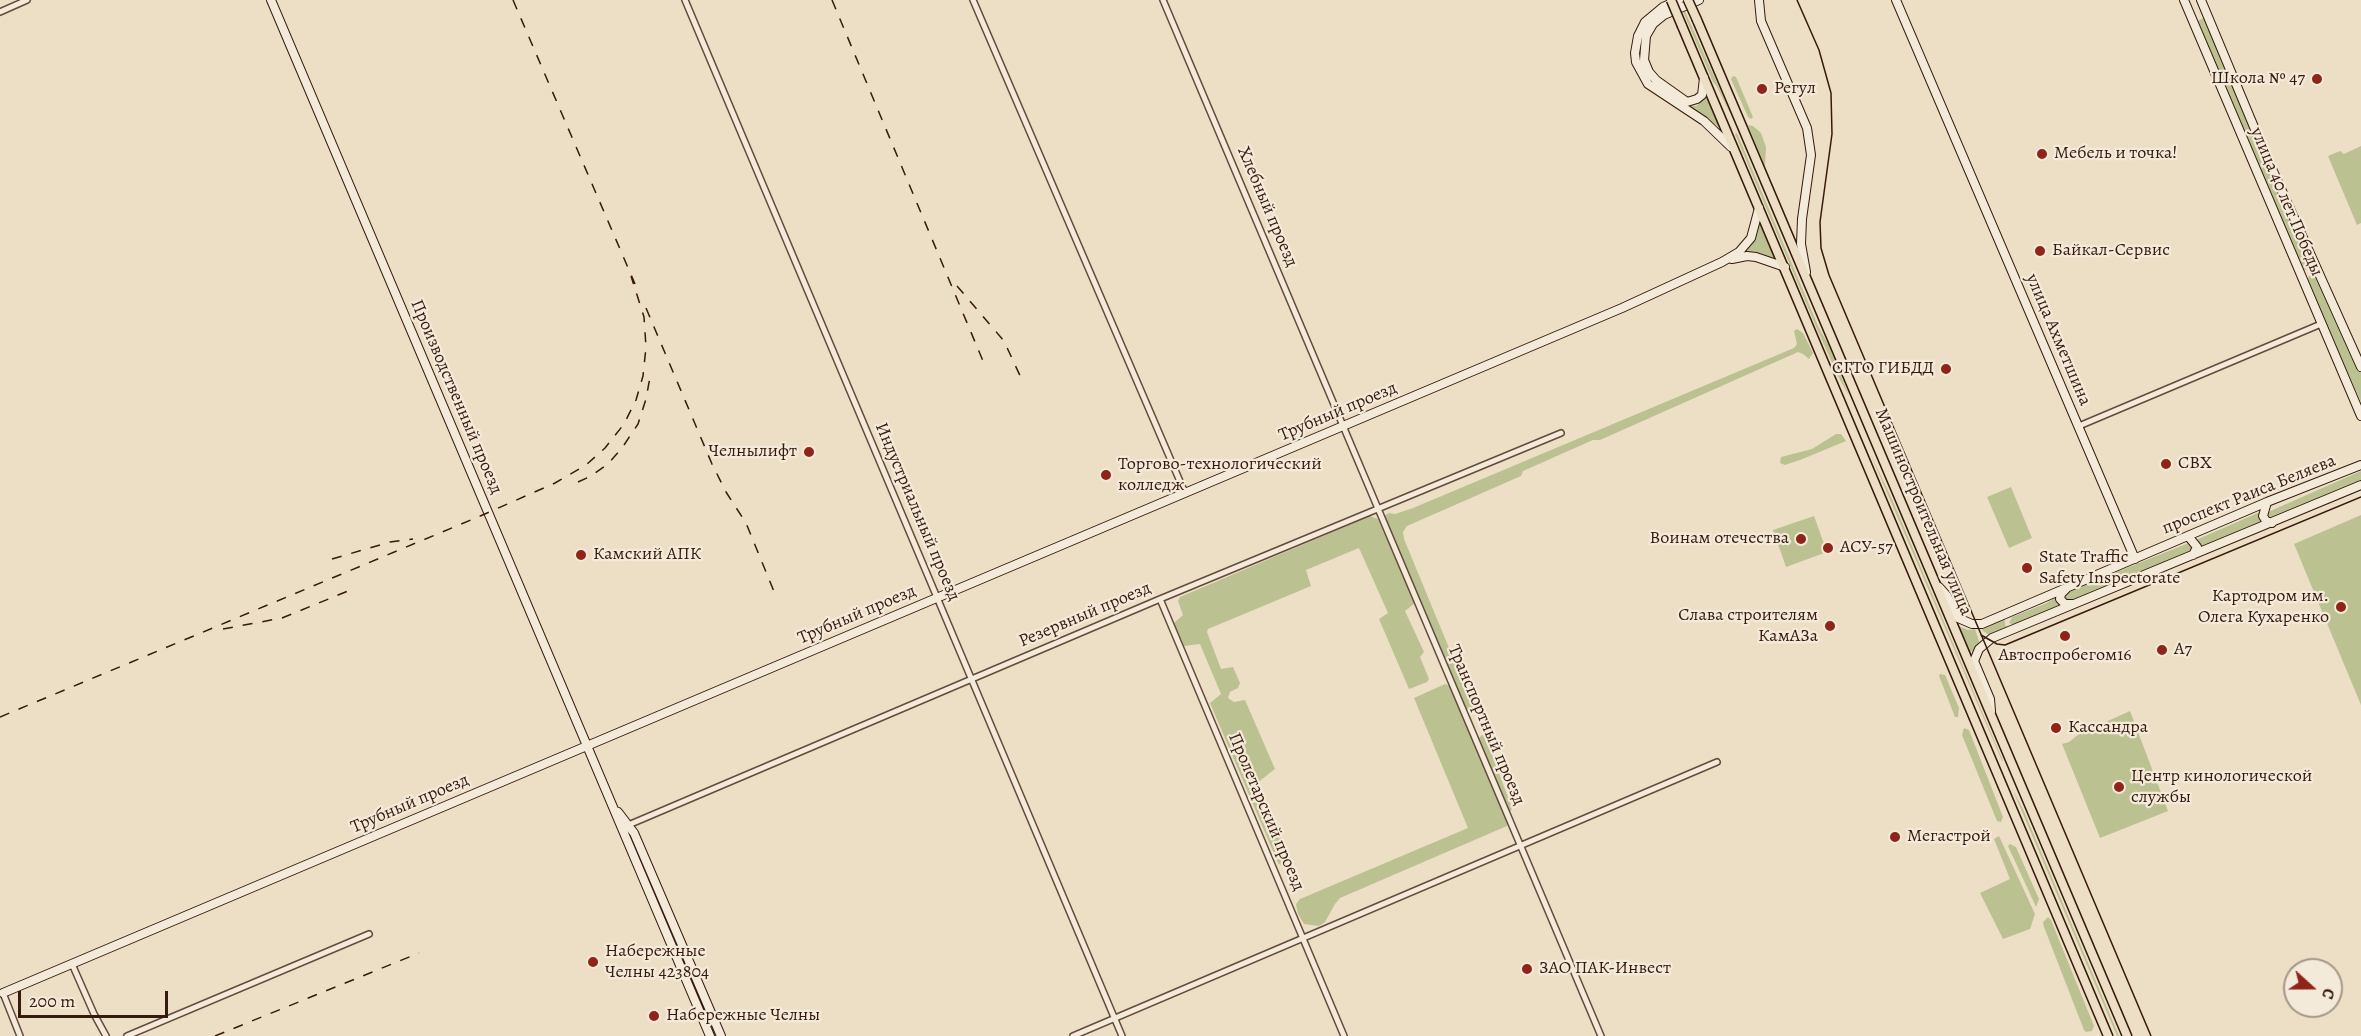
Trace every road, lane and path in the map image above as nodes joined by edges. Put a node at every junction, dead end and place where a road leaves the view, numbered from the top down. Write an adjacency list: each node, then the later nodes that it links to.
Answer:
1 (27, 0): 15 (street)
2 (271, 0): 56 (street, Производственный проезд)
3 (685, 0): 49 (street, Индустриальный проезд)
4 (973, 0): 40 (street)
5 (1163, 0): 33 (street, Хлебный проезд)
6 (1671, 0): 17 (main road, Машиностроительная улица, bridge)
7 (1679, 0): 20 (street)
8 (1688, 0): 18 (main road, Машиностроительная улица, bridge)
9 (1699, 0): 17 (street)
10 (1759, 0): 25 (street)
11 (1896, 0): 34 (street, улица Ахметшина)
12 (2184, 0): 16 (street, улица 40 лет Победы)
13 (2201, 0): 14 (street, улица 40 лет Победы)
14 (2204, 8): 16 (street); 24 (street, улица 40 лет Победы)
15 (0, 12)
16 (2190, 12): 26 (street, улица 40 лет Победы)
17 (1704, 76): 19 (main road, Машиностроительная улица)
18 (1740, 121): 19 (main road); 25 (main road, Машиностроительная улица)
19 (1725, 127): 20 (main road, Машиностроительная улица)
20 (1736, 152): 21 (main road, Машиностроительная улица)
21 (1759, 208): 22 (street); 23 (main road, Машиностроительная улица)
22 (1722, 262): 23 (street); 33 (street, Трубный проезд)
23 (1785, 267): 32 (main road, Машиностроительная улица)
24 (2320, 276): 26 (street); 28 (street, улица 40 лет Победы)
25 (1807, 280): 30 (main road, Машиностроительная улица)
26 (2304, 284): 27 (street, улица 40 лет Победы)
27 (2321, 324): 29 (street, улица 40 лет Победы); 34 (street)
28 (2361, 367)
29 (2358, 403): 31 (street, улица 40 лет Победы)
30 (1864, 414): 32 (main road); 36 (main road, Машиностроительная улица)
31 (2361, 416)
32 (1849, 420): 37 (main road, Машиностроительная улица)
33 (1343, 426): 40 (street, Трубный проезд); 42 (street, Транспортный проезд)
34 (2079, 426): 46 (street, улица Ахметшина)
35 (1561, 433): 42 (street, Резервный проезд)
36 (1882, 458): 37 (main road); 47 (main road, Машиностроительная улица)
37 (1868, 465): 58 (main road, Машиностроительная улица)
38 (2361, 465): 41 (street, проспект Раиса Беляева)
39 (2361, 485): 43 (street, проспект Раиса Беляева)
40 (1185, 493): 49 (street, Трубный проезд)
41 (2267, 502): 43 (street); 44 (street, проспект Раиса Беляева)
42 (1378, 509): 50 (street, Резервный проезд); 63 (street, Транспортный проезд)
43 (2272, 523): 45 (street, проспект Раиса Беляева)
44 (2188, 536): 45 (street); 46 (street, проспект Раиса Беляева)
45 (2193, 555): 51 (street, проспект Раиса Беляева)
46 (2135, 559): 48 (street, проспект Раиса Беляева)
47 (1936, 584): 52 (street, проспект Раиса Беляева); 55 (main road, Машиностроительная улица)
48 (2067, 588): 51 (street); 52 (street, проспект Раиса Беляева)
49 (937, 597): 54 (street, Индустриальный проезд); 56 (street, Трубный проезд)
50 (1160, 599): 54 (street, Резервный проезд); 67 (street, Пролетарский проезд)
51 (2075, 604): 53 (street, проспект Раиса Беляева)
52 (2013, 611): 53 (street)
53 (2019, 627): 55 (street, проспект Раиса Беляева)
54 (971, 679): 62 (street, Резервный проезд); 70 (street, Индустриальный проезд)
55 (1991, 715): 57 (main road, Машиностроительная улица)
56 (587, 745): 62 (street, Производственный проезд); 68 (street, Трубный проезд)
57 (2006, 748): 58 (main road); 60 (main road, Машиностроительная улица)
58 (1992, 758): 61 (main road, Машиностроительная улица)
59 (1717, 762): 63 (street)
60 (2025, 796): 61 (main road); 81 (main road, Машиностроительная улица)
61 (2010, 801): 80 (main road, Машиностроительная улица)
62 (625, 826): 65 (street, Производственный проезд); 66 (street, Производственный проезд)
63 (1520, 845): 67 (street); 79 (street, Транспортный проезд)
64 (369, 934): 73 (street)
65 (678, 935): 66 (street); 75 (street, Производственный проезд)
66 (669, 939): 74 (street, Производственный проезд)
67 (1303, 939): 70 (street); 78 (street, Пролетарский проезд)
68 (72, 964): 69 (street, Трубный проезд); 72 (street)
69 (3, 993): 71 (street)
70 (1114, 1018): 76 (street); 77 (street, Индустриальный проезд)
71 (20, 1036)
72 (106, 1036)
73 (127, 1036)
74 (710, 1036)
75 (721, 1036)
76 (1073, 1036)
77 (1122, 1036)
78 (1344, 1036)
79 (1601, 1036)
80 (2108, 1036)
81 (2127, 1036)

